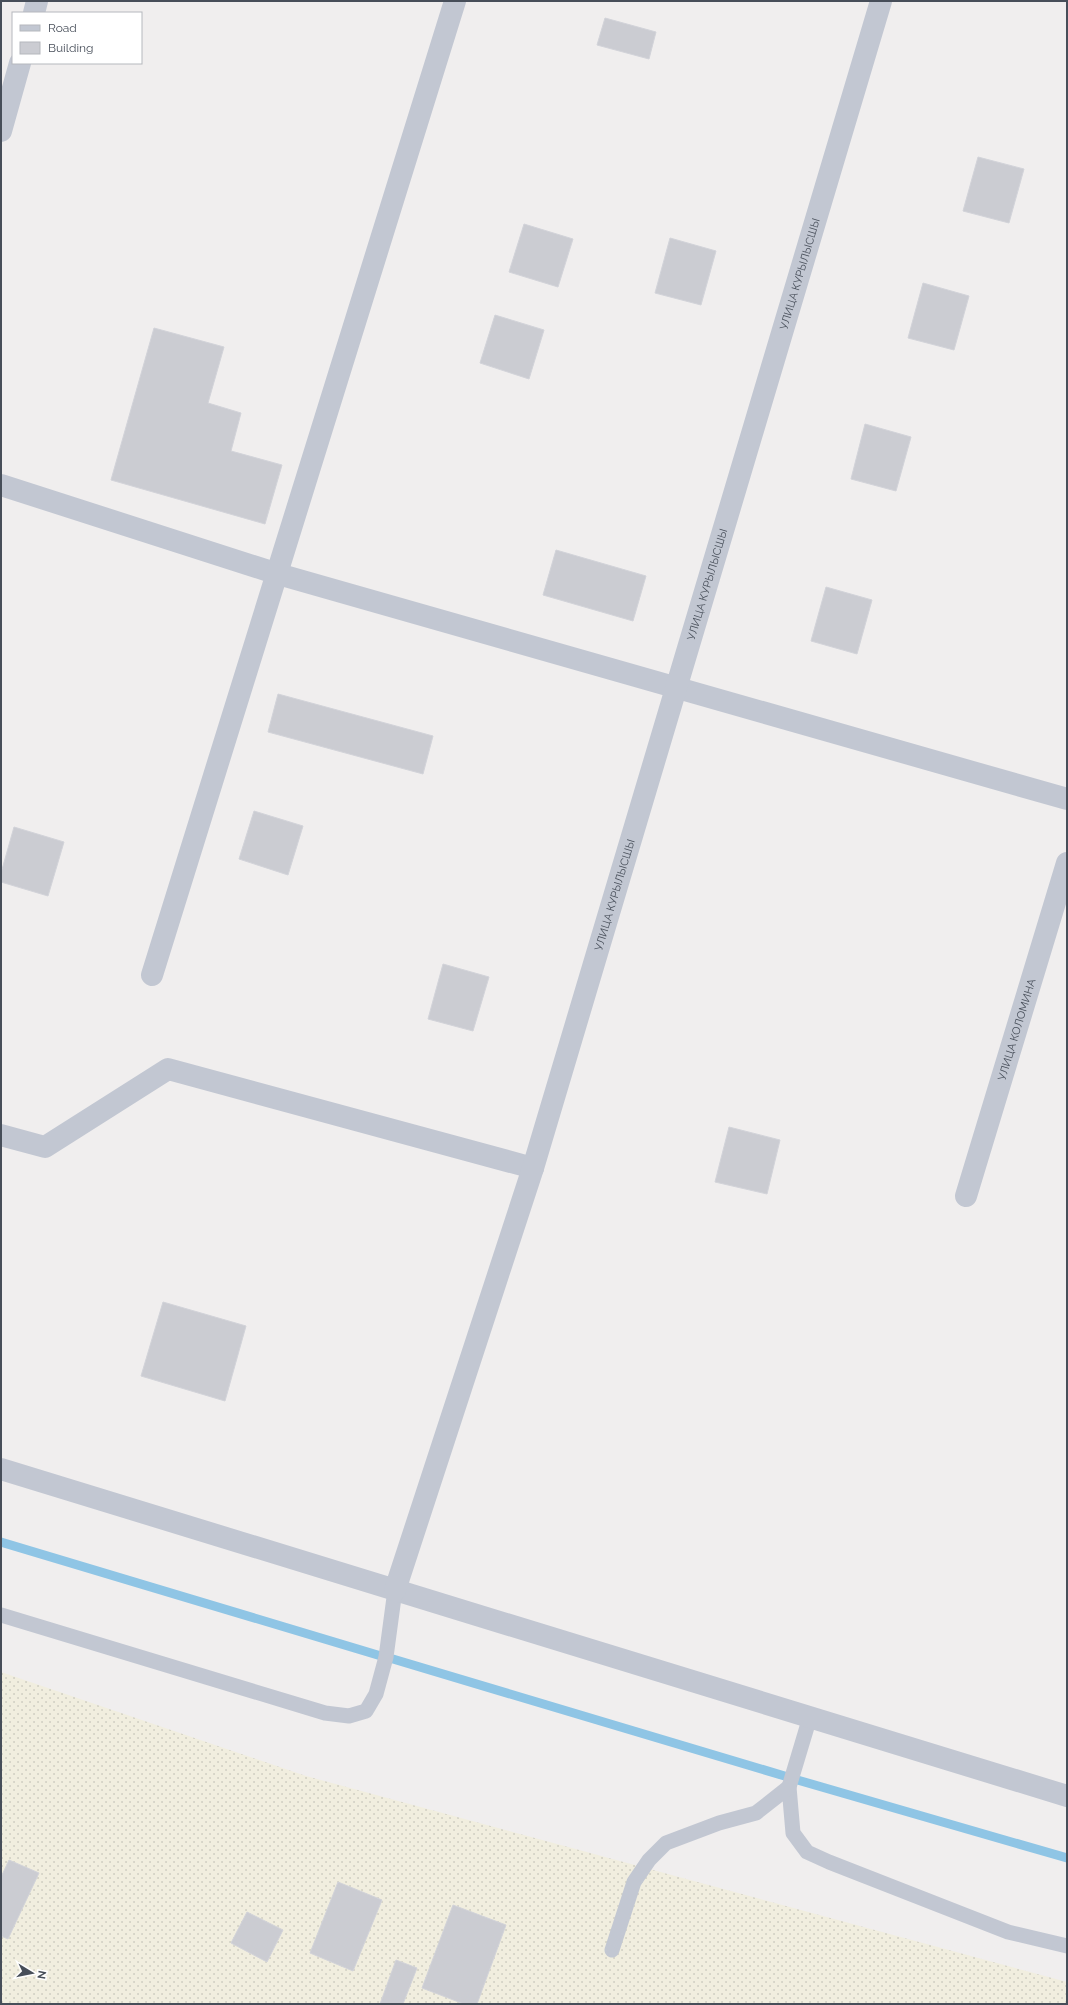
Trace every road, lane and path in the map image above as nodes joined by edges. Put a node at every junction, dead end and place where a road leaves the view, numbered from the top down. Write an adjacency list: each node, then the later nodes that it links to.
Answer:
1 (37, 1): 4 (street)
2 (455, 1): 8 (street)
3 (881, 1): 9 (street, УЛИЦА КУРЫЛЫСШЫ)
4 (34, 12)
5 (20, 64): 6 (street)
6 (1, 131)
7 (1, 485): 8 (street)
8 (278, 574): 9 (street); 12 (street)
9 (676, 687): 10 (street); 14 (street, УЛИЦА КУРЫЛЫСШЫ)
10 (1067, 799)
11 (1067, 863): 15 (street, УЛИЦА КОЛОМИНА)
12 (152, 975)
13 (1, 1135): 14 (street)
14 (533, 1168): 17 (street, УЛИЦА КУРЫЛЫСШЫ)
15 (966, 1196)
16 (1, 1469): 17 (street)
17 (395, 1590): 18 (lane); 19 (street)
18 (1, 1615)
19 (810, 1717): 20 (lane); 21 (street)
20 (789, 1787): 22 (lane); 23 (lane)
21 (1067, 1796)
22 (1067, 1946)
23 (612, 1950)

